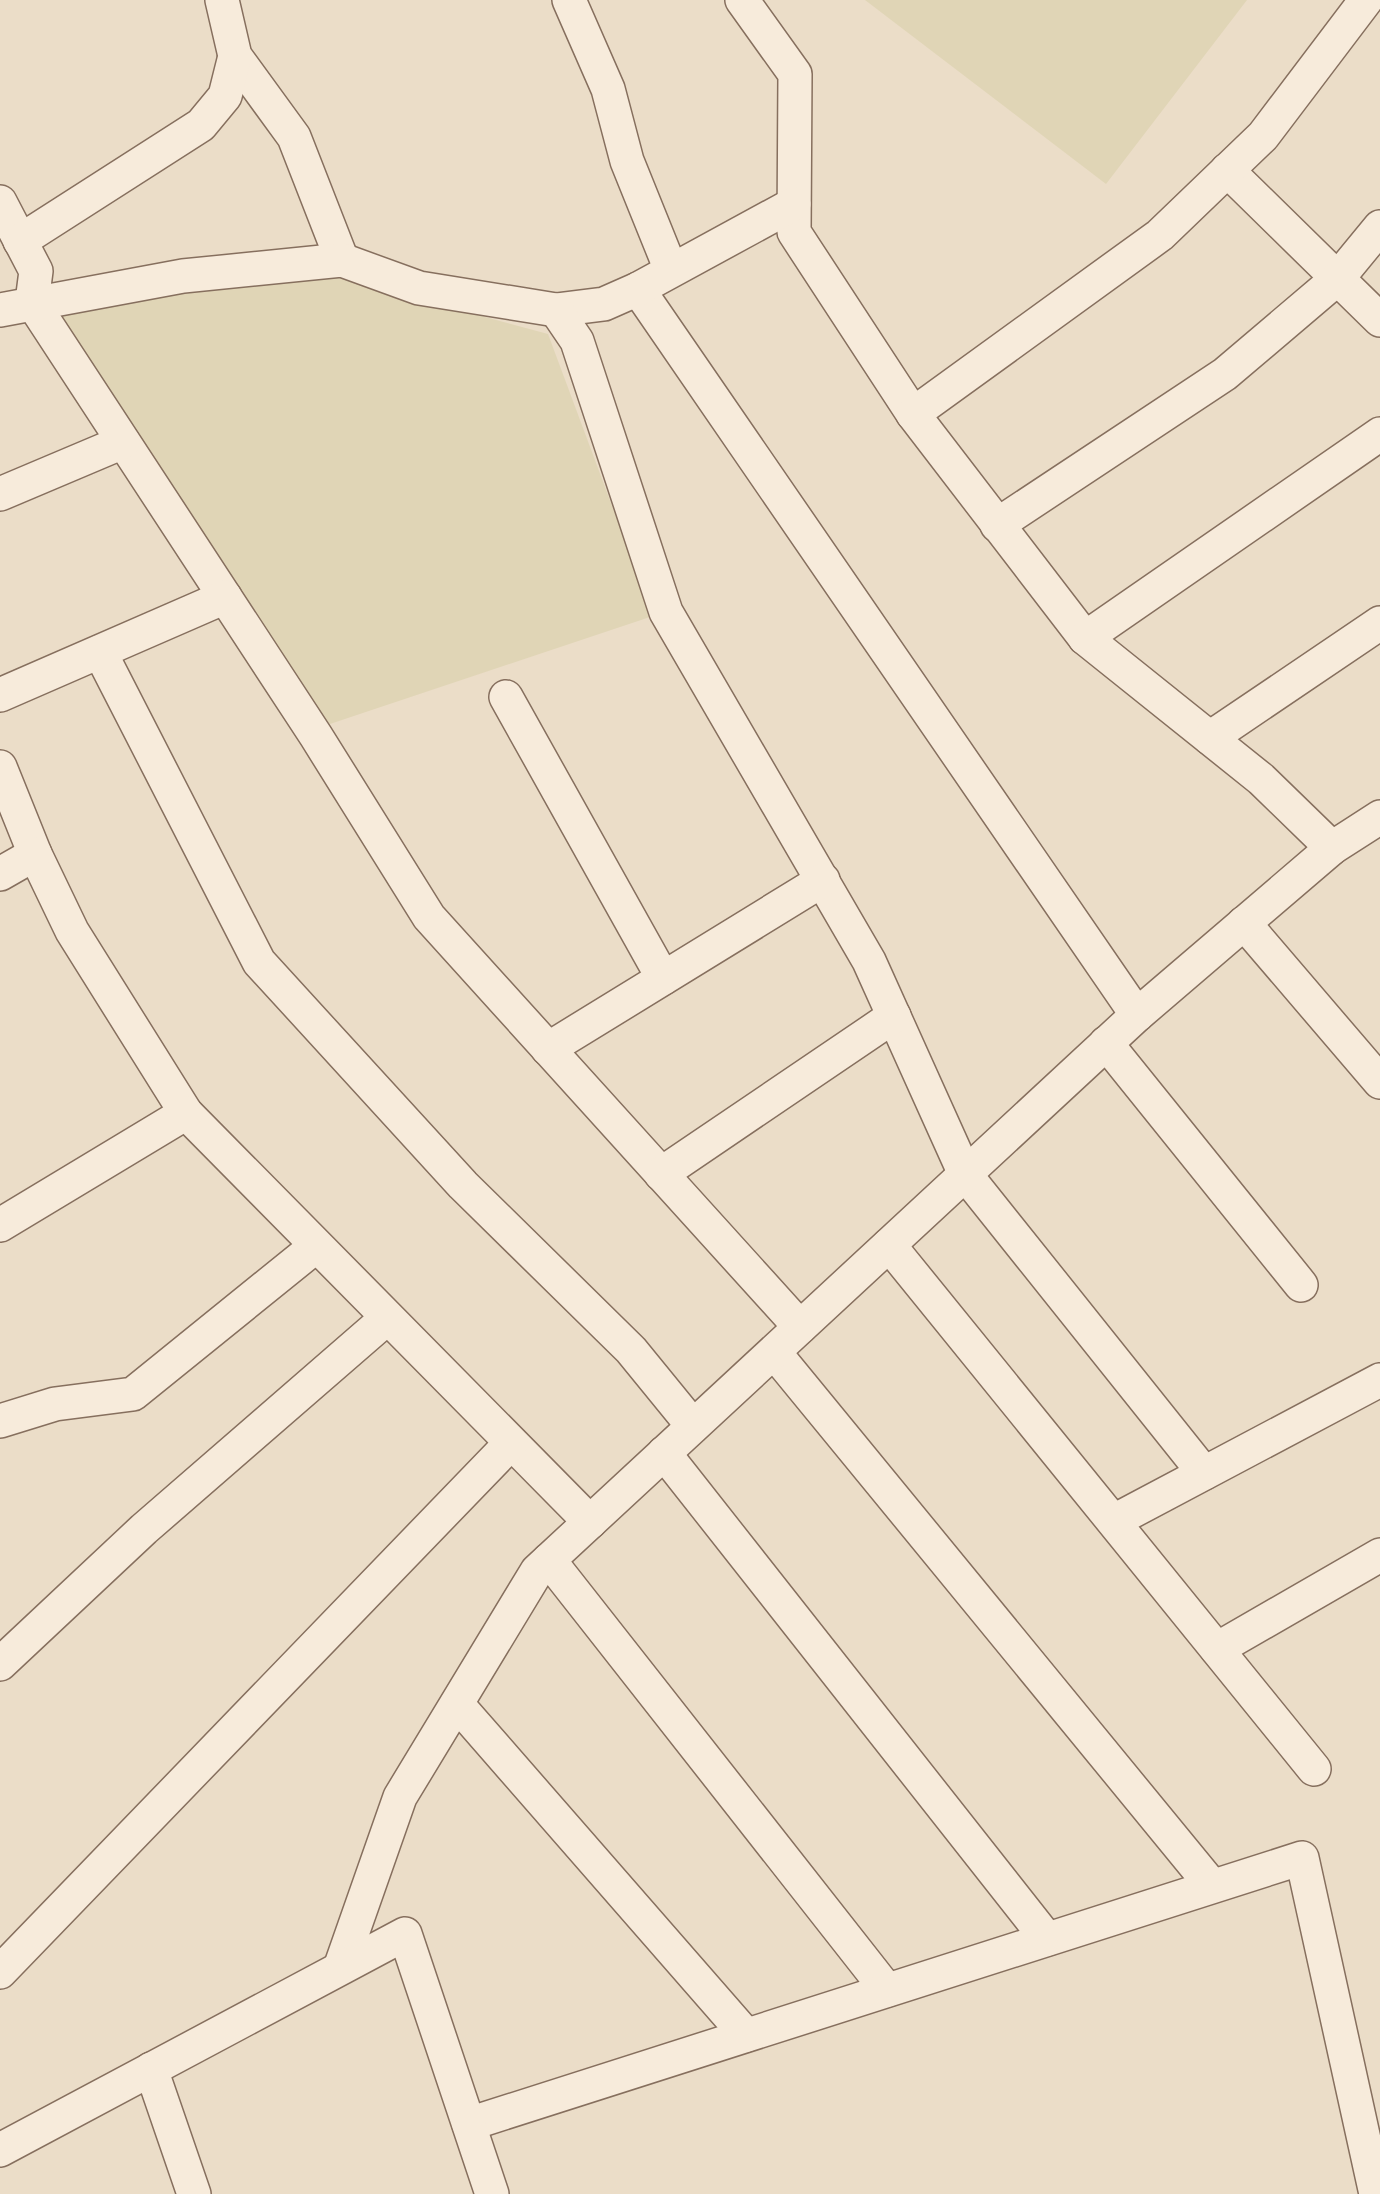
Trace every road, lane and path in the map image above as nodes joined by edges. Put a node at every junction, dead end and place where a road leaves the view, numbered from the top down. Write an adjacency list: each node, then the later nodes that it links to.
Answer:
1 (222, 0): 5 (street)
2 (568, 0): 12 (street)
3 (742, 0): 8 (street)
4 (1366, 0): 6 (street)
5 (235, 56): 10 (street); 11 (street)
6 (1227, 170): 13 (street); 19 (street)
7 (0, 202): 10 (street)
8 (794, 204): 12 (street); 19 (street)
9 (1380, 226): 13 (street)
10 (20, 241): 15 (street)
11 (342, 260): 15 (street); 17 (street)
12 (671, 270): 14 (street)
13 (1338, 278): 18 (street); 23 (street)
14 (638, 289): 17 (street); 39 (street)
15 (32, 303): 16 (street); 21 (street)
16 (0, 310)
17 (556, 310): 36 (street)
18 (1380, 320)
19 (913, 414): 23 (street)
20 (1380, 434): 26 (street)
21 (123, 442): 22 (street); 24 (street)
22 (0, 494)
23 (997, 525): 26 (street)
24 (225, 597): 27 (street); 42 (street)
25 (1380, 622): 30 (street)
26 (1085, 638): 30 (street)
27 (100, 652): 28 (street); 56 (street)
28 (0, 695)
29 (506, 697): 38 (street)
30 (1210, 738): 33 (street)
31 (0, 767): 34 (street)
32 (1380, 817): 33 (street)
33 (1332, 848): 37 (street)
34 (35, 854): 35 (street); 44 (street)
35 (0, 874)
36 (823, 880): 38 (street); 40 (street)
37 (1244, 923): 39 (street); 43 (street)
38 (663, 978): 42 (street)
39 (1137, 1015): 41 (street)
40 (894, 1016): 45 (street); 46 (street)
41 (1106, 1043): 46 (street); 50 (street)
42 (548, 1049): 45 (street)
43 (1380, 1082)
44 (186, 1113): 47 (street); 48 (street)
45 (661, 1174): 52 (street)
46 (965, 1174): 49 (street); 59 (street)
47 (0, 1225)
48 (316, 1245): 51 (street); 55 (street)
49 (889, 1245): 52 (street); 60 (street)
50 (1301, 1285)
51 (387, 1318): 57 (street); 65 (street)
52 (800, 1328): 53 (street)
53 (774, 1352): 56 (street); 68 (street)
54 (1380, 1380): 59 (street)
55 (0, 1421)
56 (693, 1426): 58 (street)
57 (511, 1443): 61 (street); 71 (street)
58 (664, 1453): 61 (street); 69 (street)
59 (1204, 1473): 60 (street)
60 (1114, 1521): 64 (street)
61 (590, 1522): 63 (street)
62 (1380, 1555): 64 (street)
63 (549, 1560): 66 (street); 72 (street)
64 (1217, 1649): 67 (street)
65 (0, 1664)
66 (457, 1704): 70 (street); 73 (street)
67 (1314, 1769)
68 (1212, 1886): 69 (street); 79 (street)
69 (1047, 1939): 72 (street)
70 (340, 1968): 74 (street); 75 (street)
71 (0, 1972)
72 (886, 1990): 73 (street)
73 (746, 2035): 75 (street)
74 (151, 2069): 76 (street); 77 (street)
75 (468, 2124): 78 (street)
76 (0, 2150)
77 (194, 2194)
78 (492, 2194)
79 (1376, 2194)

